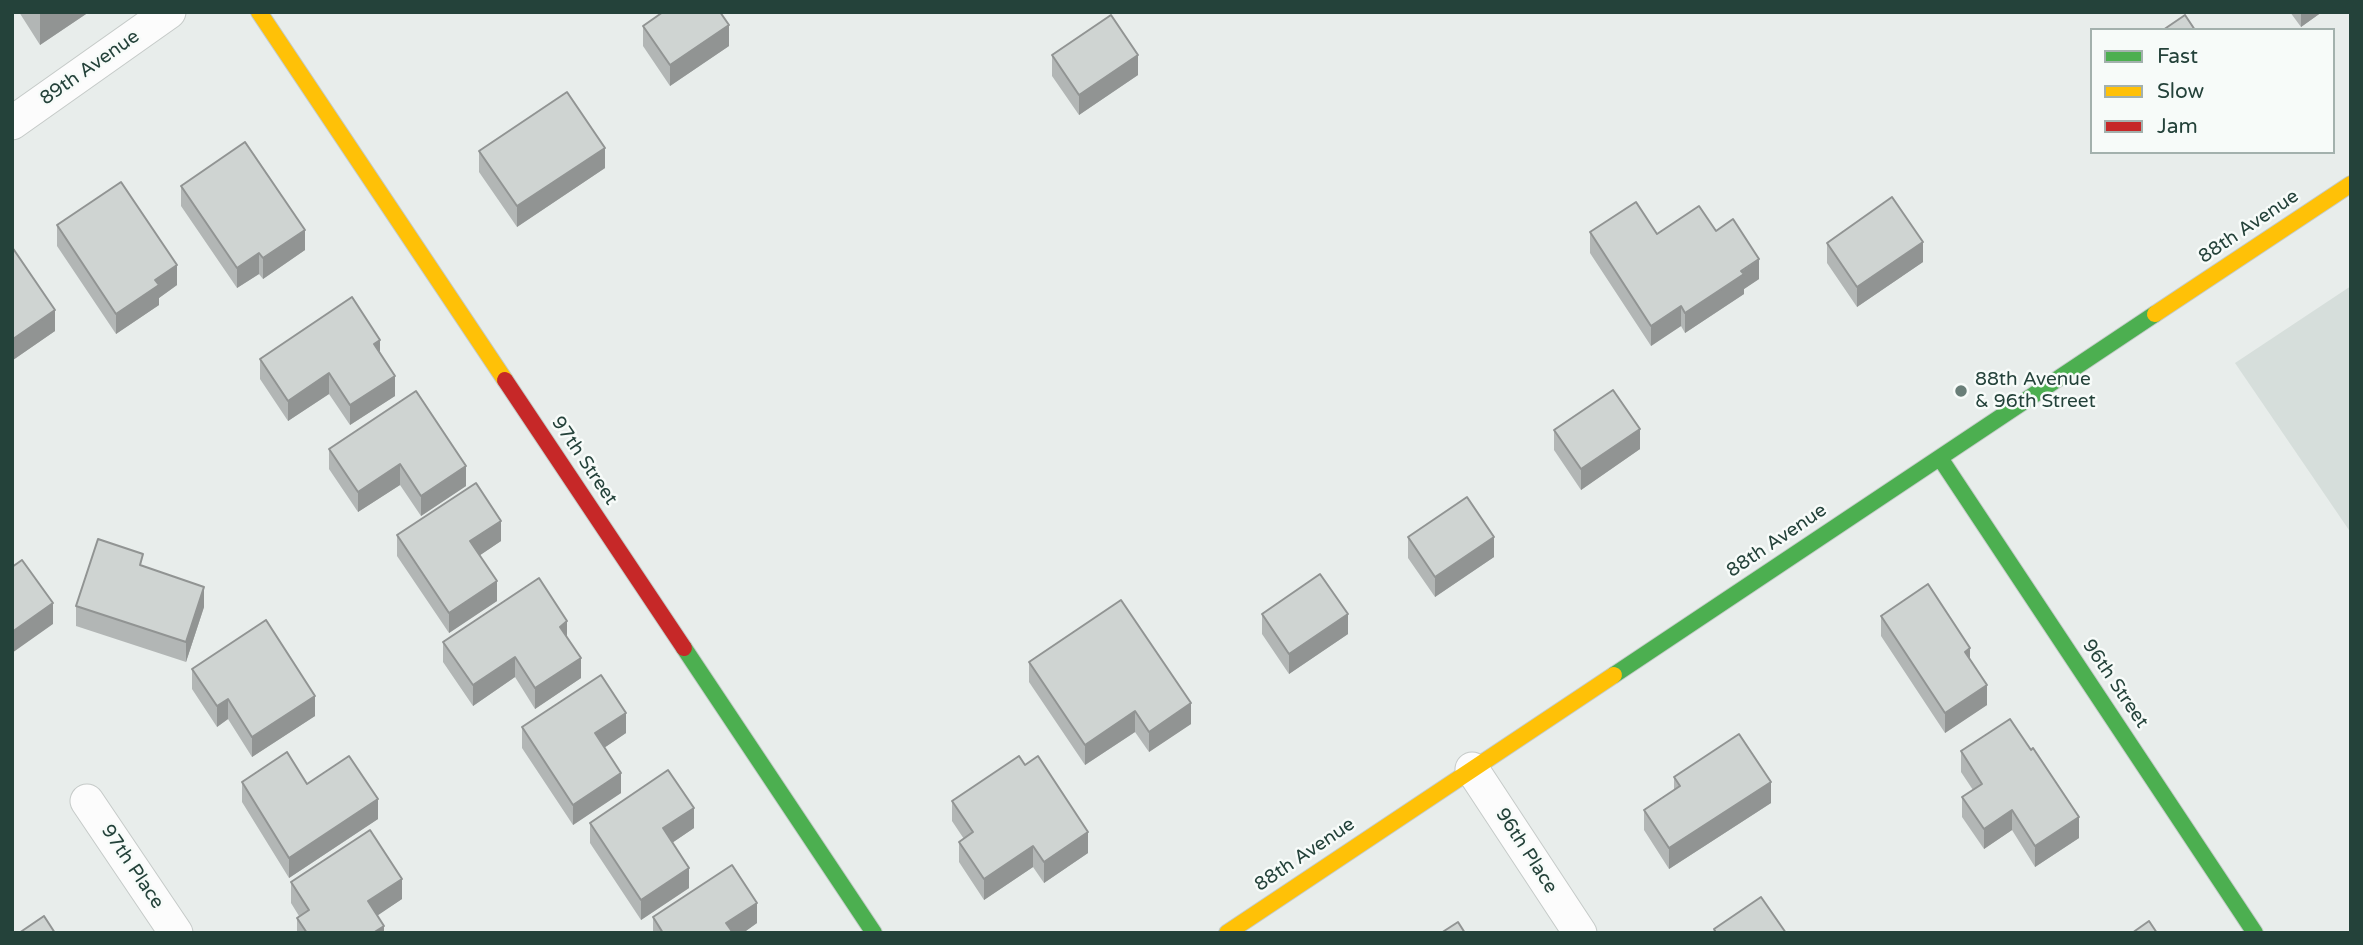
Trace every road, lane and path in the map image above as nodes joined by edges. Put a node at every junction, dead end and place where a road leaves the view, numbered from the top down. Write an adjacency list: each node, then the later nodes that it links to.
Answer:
1 (169, 12): 3 (street, 89th Avenue)
2 (259, 12): 9 (street, 97th Street)
3 (12, 123)
4 (2351, 184): 5 (street, 88th Avenue)
5 (1940, 458): 6 (street, 88th Avenue); 12 (street, 96th Street)
6 (1472, 769): 10 (street, 88th Avenue); 11 (street, 96th Place)
7 (87, 801): 8 (street, 97th Place)
8 (176, 933)
9 (874, 933)
10 (1227, 933)
11 (1580, 933)
12 (2255, 933)

